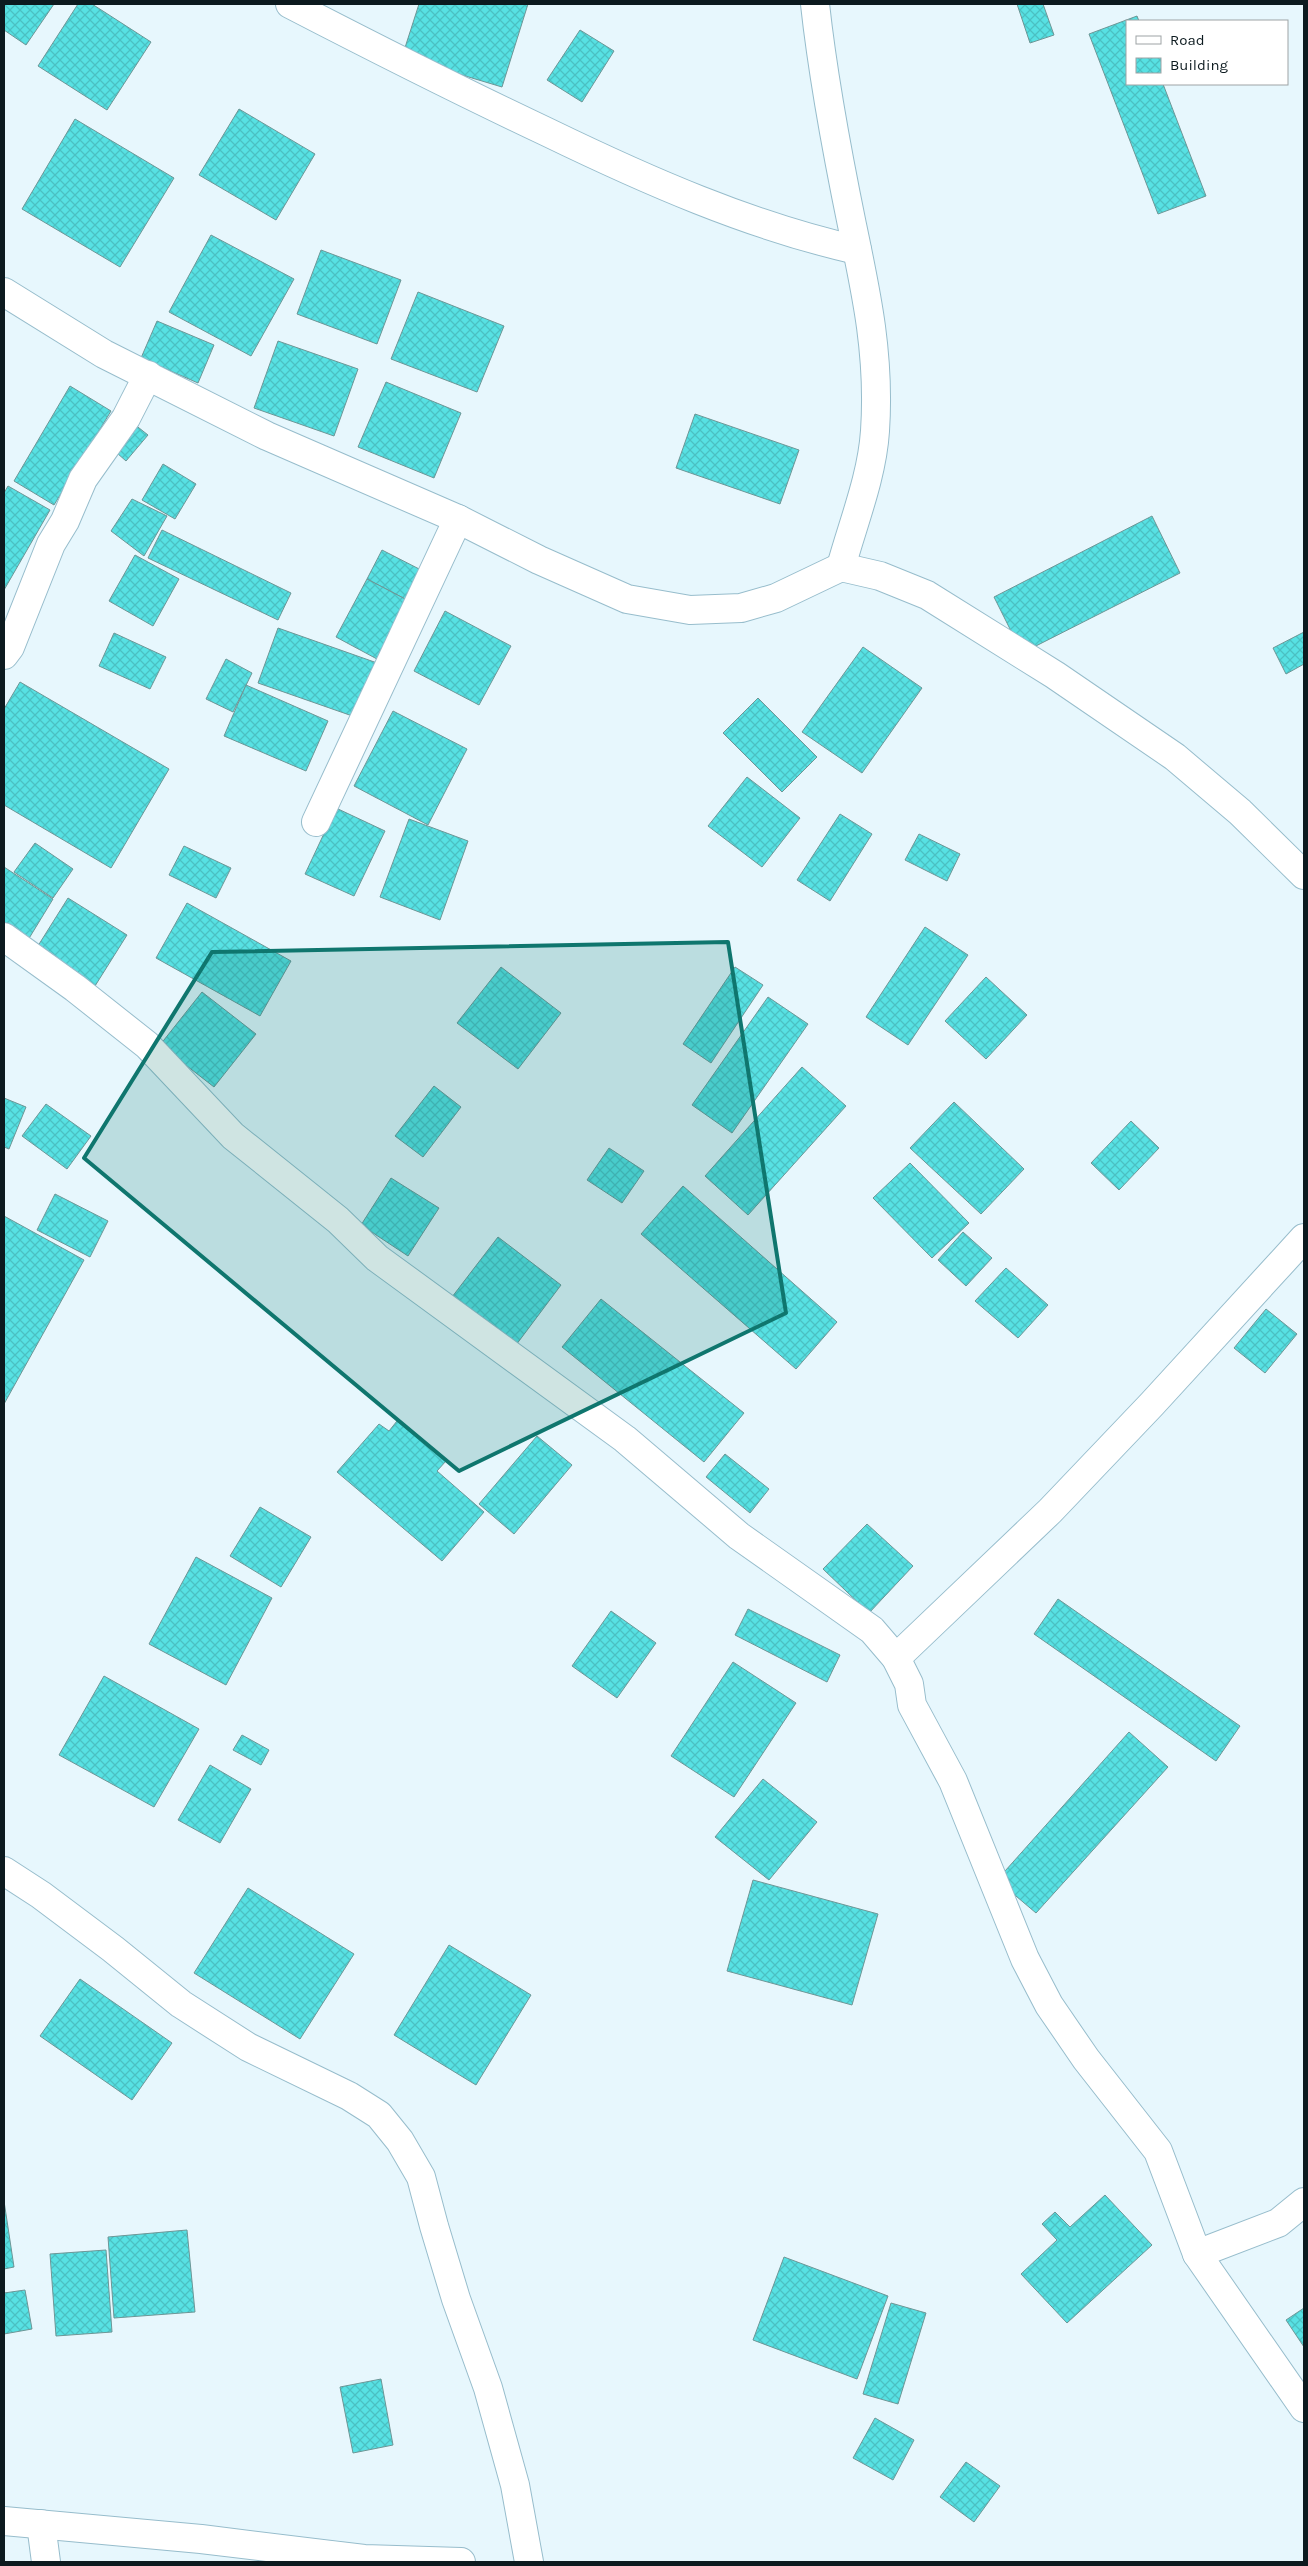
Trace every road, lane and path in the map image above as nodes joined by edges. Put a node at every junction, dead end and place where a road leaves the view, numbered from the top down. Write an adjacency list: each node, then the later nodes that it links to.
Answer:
1 (290, 4): 3 (street)
2 (815, 4): 3 (street)
3 (857, 250): 7 (street)
4 (4, 292): 5 (street)
5 (148, 375): 6 (street); 8 (street)
6 (458, 519): 7 (street); 9 (street)
7 (841, 567): 10 (street)
8 (4, 655)
9 (316, 822)
10 (1304, 875)
11 (4, 937): 13 (street)
12 (1304, 1238): 13 (street)
13 (896, 1658): 16 (street)
14 (4, 1871): 22 (street)
15 (1304, 2202): 16 (street)
16 (1197, 2254): 17 (street)
17 (1304, 2408)
18 (4, 2521): 19 (street)
19 (41, 2524): 20 (street); 21 (street)
20 (46, 2562)
21 (461, 2562)
22 (529, 2562)

